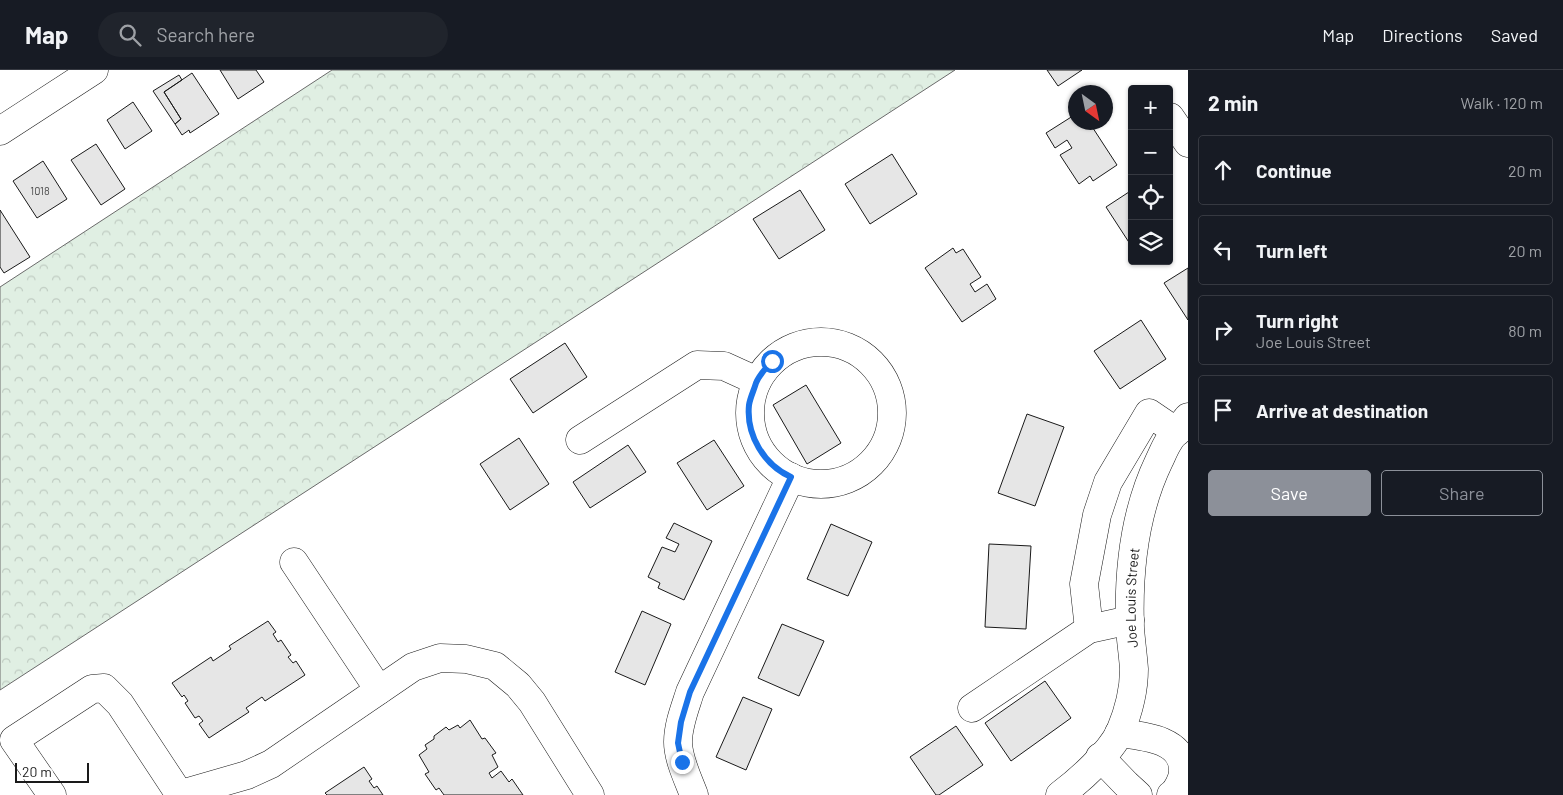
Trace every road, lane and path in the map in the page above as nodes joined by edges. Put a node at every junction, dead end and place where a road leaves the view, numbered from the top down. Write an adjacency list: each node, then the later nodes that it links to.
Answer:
1 (94, 70): 3 (street)
2 (1173, 121): 4 (street)
3 (0, 131)
4 (1188, 143)
5 (757, 381): 7 (street); 8 (street); 8 (street)
6 (1182, 424): 10 (street, Joe Louis Street); 11 (street)
7 (580, 440)
8 (791, 477): 20 (street)
9 (294, 562): 12 (street)
10 (1130, 620): 11 (street); 14 (street, Joe Louis Street)
11 (1090, 629): 13 (street)
12 (378, 690): 18 (street); 19 (street)
13 (972, 708)
14 (1119, 733): 15 (street, Joe Louis Street); 16 (street)
15 (1100, 757): 21 (street, Joe Louis Street); 22 (street)
16 (1186, 765): 23 (street)
17 (52, 795): 18 (street)
18 (179, 795)
19 (590, 795)
20 (694, 795)
21 (1060, 795)
22 (1138, 795)
23 (1171, 795)

